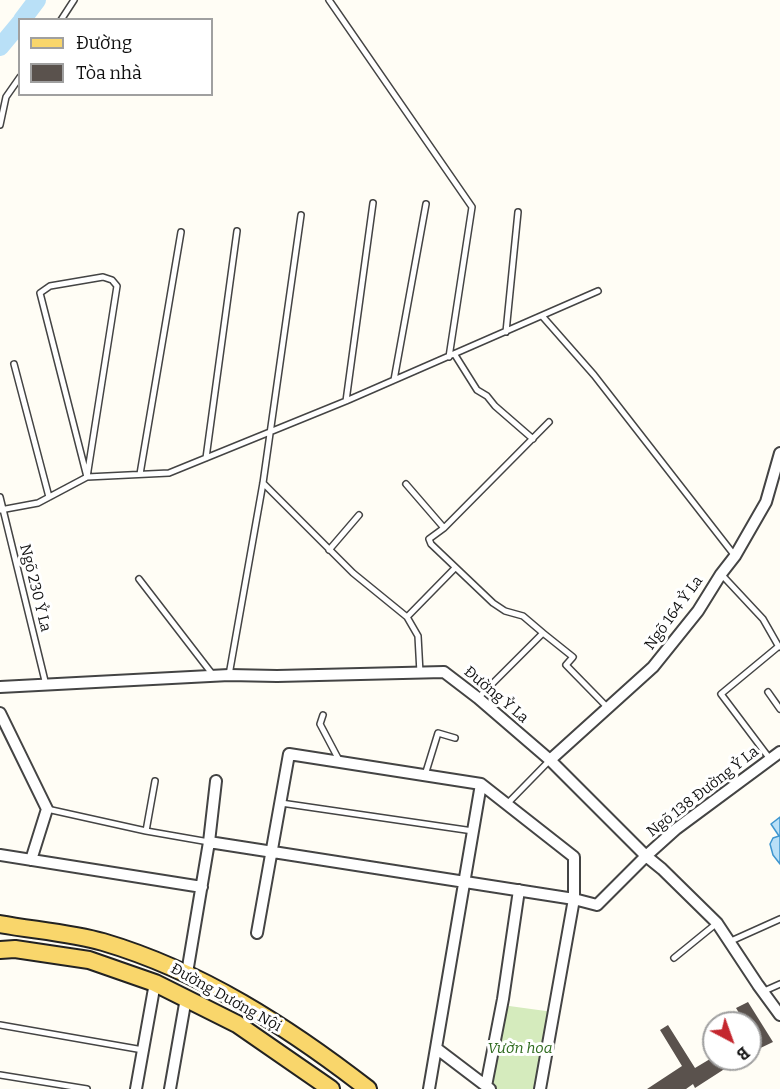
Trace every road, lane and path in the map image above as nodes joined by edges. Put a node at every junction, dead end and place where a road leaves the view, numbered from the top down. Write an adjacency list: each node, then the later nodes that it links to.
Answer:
1 (74, 0): 3 (lane)
2 (329, 0): 17 (lane)
3 (62, 18)
4 (18, 80): 6 (lane)
5 (0, 91): 6 (lane)
6 (6, 97): 7 (lane)
7 (0, 125)
8 (373, 202): 20 (lane)
9 (426, 204): 19 (lane)
10 (518, 212): 16 (lane)
11 (301, 215): 22 (lane)
12 (237, 231): 25 (lane)
13 (181, 232): 26 (lane)
14 (598, 291): 15 (lane)
15 (543, 316): 16 (lane); 36 (lane)
16 (506, 332): 17 (lane)
17 (452, 356): 19 (lane); 23 (lane)
18 (14, 364): 31 (lane)
19 (394, 381): 20 (lane)
20 (346, 401): 22 (lane)
21 (549, 422): 23 (lane)
22 (271, 432): 25 (lane); 28 (lane)
23 (533, 439): 34 (lane)
24 (780, 453): 36 (street, Ngõ 164 Ỷ La)
25 (206, 458): 26 (lane)
26 (140, 474): 27 (lane)
27 (87, 477): 27 (lane); 31 (lane)
28 (263, 483): 35 (lane); 44 (lane)
29 (406, 484): 34 (lane)
30 (0, 497): 32 (lane, Ngõ 230 Ỷ La)
31 (49, 497): 32 (lane)
32 (2, 509): 46 (lane, Ngõ 230 Ỷ La)
33 (359, 515): 35 (lane)
34 (444, 528): 37 (lane)
35 (329, 550): 40 (lane)
36 (735, 556): 38 (street, Ngõ 164 Ỷ La)
37 (455, 568): 40 (lane); 41 (lane)
38 (721, 574): 42 (lane); 50 (street, Ngõ 164 Ỷ La)
39 (139, 579): 45 (lane)
40 (407, 617): 43 (lane)
41 (543, 633): 49 (lane); 50 (lane)
42 (780, 647): 56 (lane)
43 (420, 673): 44 (street, Đường Ỷ La); 49 (street, Đường Ỷ La)
44 (229, 675): 45 (street, Đường Ỷ La)
45 (214, 676): 46 (street, Đường Ỷ La)
46 (47, 686): 47 (street, Đường Ỷ La)
47 (0, 687)
48 (768, 692): 51 (lane)
49 (478, 698): 57 (street, Đường Ỷ La)
50 (608, 708): 57 (street, Ngõ 164 Ỷ La)
51 (780, 709)
52 (0, 713): 65 (street)
53 (323, 715): 58 (lane)
54 (455, 738): 59 (lane)
55 (780, 752): 56 (street, Ngõ 138 Đường Ỷ La)
56 (770, 759): 71 (street, Ngõ 138 Đường Ỷ La)
57 (550, 760): 64 (lane); 71 (street, Đường Ỷ La)
58 (340, 762): 59 (street); 63 (street)
59 (425, 775): 62 (street)
60 (156, 781): 66 (lane)
61 (216, 782): 68 (street)
62 (481, 784): 64 (street); 67 (street)
63 (281, 803): 67 (lane); 69 (street)
64 (507, 804): 76 (street)
65 (47, 809): 66 (lane); 72 (street)
66 (146, 831): 68 (lane)
67 (473, 831): 73 (street)
68 (209, 842): 69 (street); 74 (street)
69 (272, 851): 73 (street); 80 (street)
70 (0, 855): 72 (street)
71 (646, 856): 76 (street, Ngõ 138 Đường Ỷ La); 78 (street, Đường Ỷ La)
72 (31, 860): 74 (street)
73 (464, 882): 75 (street); 91 (street)
74 (202, 887): 84 (street)
75 (519, 890): 76 (street); 95 (street)
76 (574, 899): 102 (street)
77 (780, 919): 81 (lane)
78 (717, 923): 81 (street, Đường Ỷ La); 83 (lane)
79 (0, 924): 84 (main road, Đường Dương Nội)
80 (257, 933)
81 (731, 941): 87 (street, Đường Ỷ La)
82 (0, 950): 85 (main road, Đường Dương Nội)
83 (674, 958)
84 (188, 973): 93 (main road, Đường Dương Nội)
85 (155, 983): 88 (main road, Đường Dương Nội); 92 (street)
86 (780, 984): 87 (lane)
87 (762, 992): 89 (street, Đường Ỷ La)
88 (186, 998): 98 (street); 99 (main road, Đường Dương Nội)
89 (780, 1015)
90 (0, 1025): 92 (lane)
91 (436, 1048): 95 (street); 101 (street)
92 (143, 1050): 97 (street)
93 (345, 1071): 99 (main road); 100 (main road, Đường Dương Nội)
94 (0, 1075): 96 (lane)
95 (488, 1087)
96 (87, 1089)
97 (136, 1089)
98 (170, 1089)
99 (331, 1089)
100 (368, 1089)
101 (429, 1089)
102 (540, 1089)

